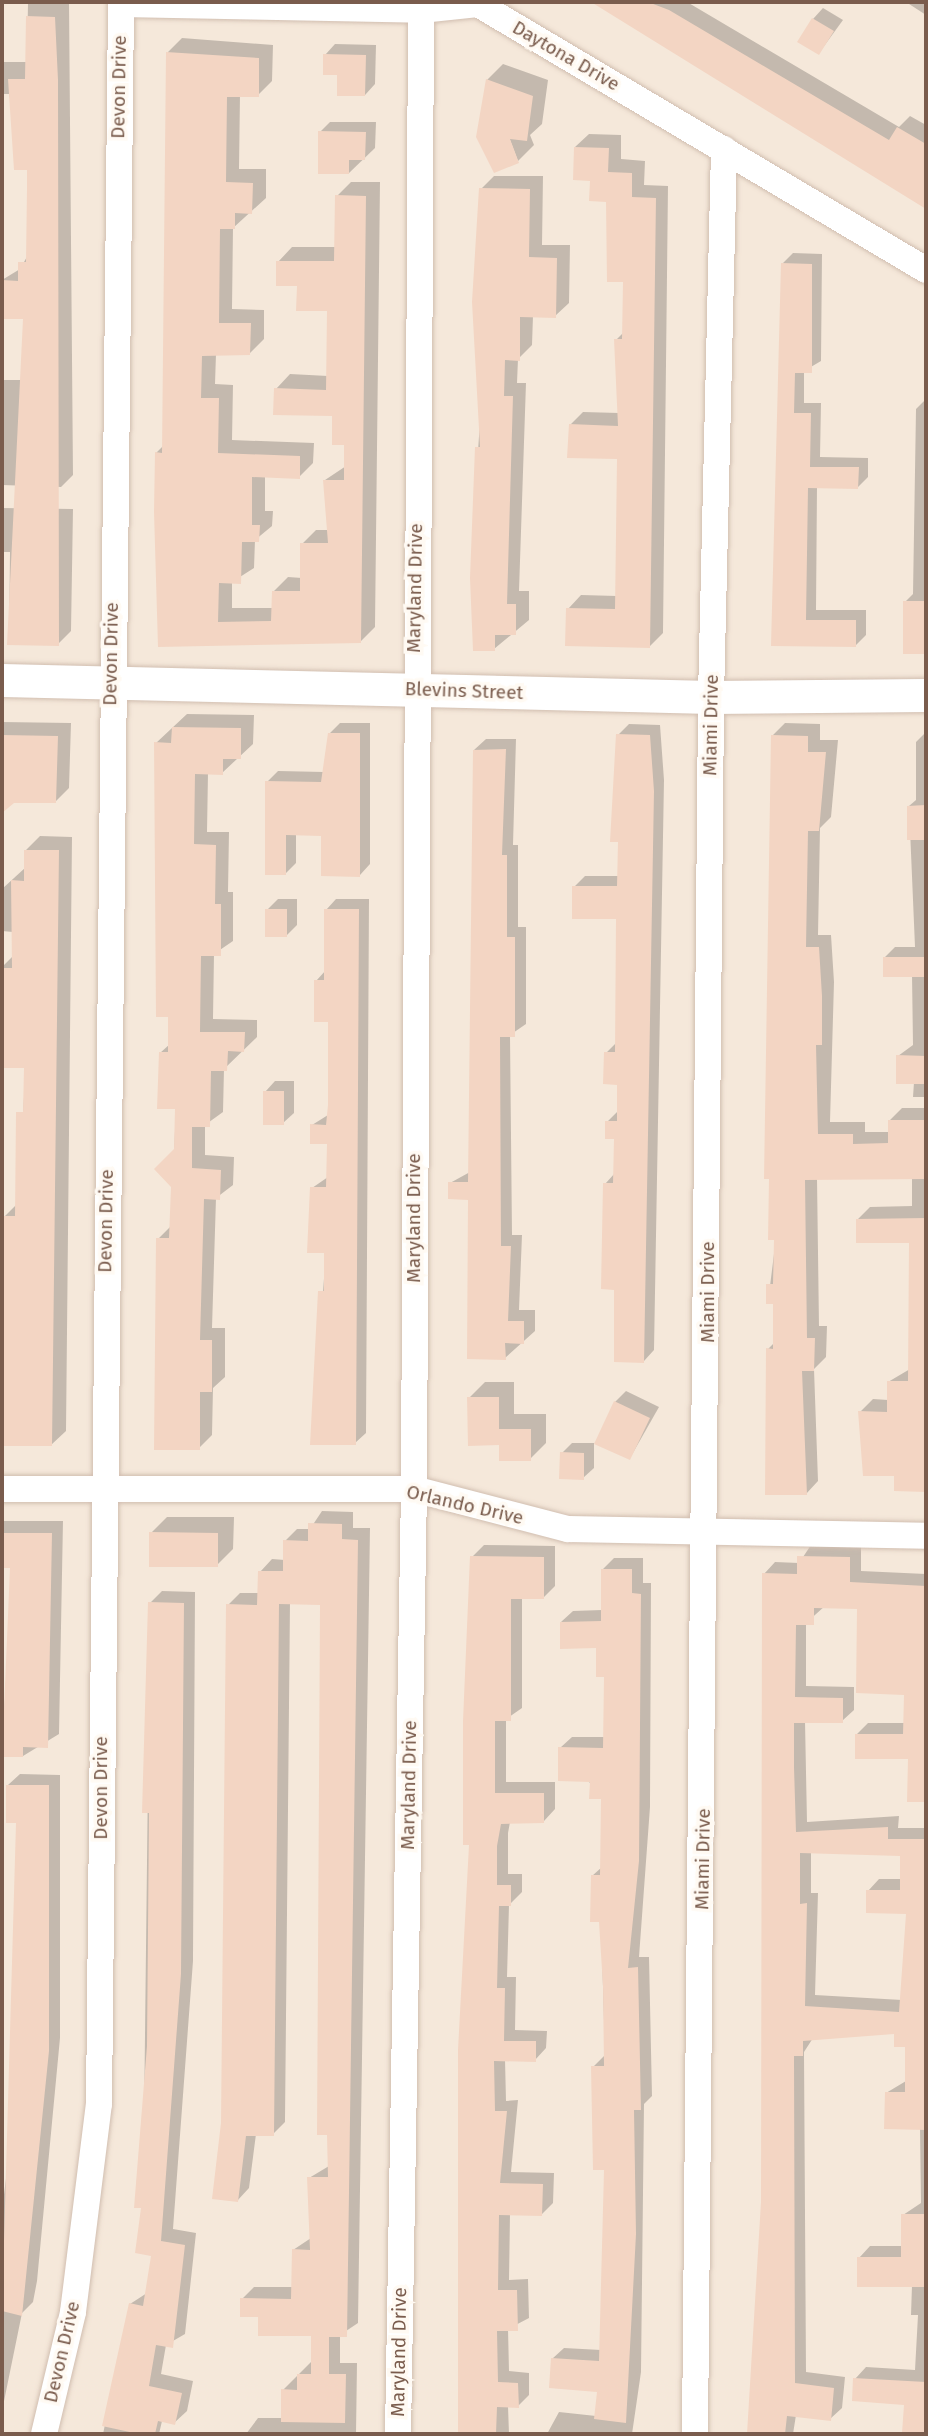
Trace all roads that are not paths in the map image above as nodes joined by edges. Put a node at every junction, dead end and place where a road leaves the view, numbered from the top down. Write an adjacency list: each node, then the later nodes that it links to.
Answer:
1 (121, 3): 2 (street, Daytona Drive); 6 (street, Devon Drive)
2 (421, 6): 3 (street, Daytona Drive); 7 (street, Maryland Drive)
3 (724, 149): 4 (street, Daytona Drive); 9 (street, Miami Drive)
4 (926, 270)
5 (2, 680): 6 (street, Blevins Street)
6 (111, 681): 7 (street, Blevins Street); 11 (street, Devon Drive)
7 (414, 690): 9 (street, Blevins Street); 12 (street, Maryland Drive)
8 (926, 695): 9 (street, Blevins Street)
9 (711, 697): 13 (street, Miami Drive)
10 (2, 1489): 11 (street, Orlando Drive)
11 (103, 1489): 12 (street, Orlando Drive); 15 (street, Devon Drive)
12 (414, 1489): 13 (street, Orlando Drive); 16 (street, Maryland Drive)
13 (706, 1534): 14 (street, Orlando Drive); 17 (street, Miami Drive)
14 (926, 1536)
15 (44, 2434)
16 (398, 2434)
17 (695, 2434)

